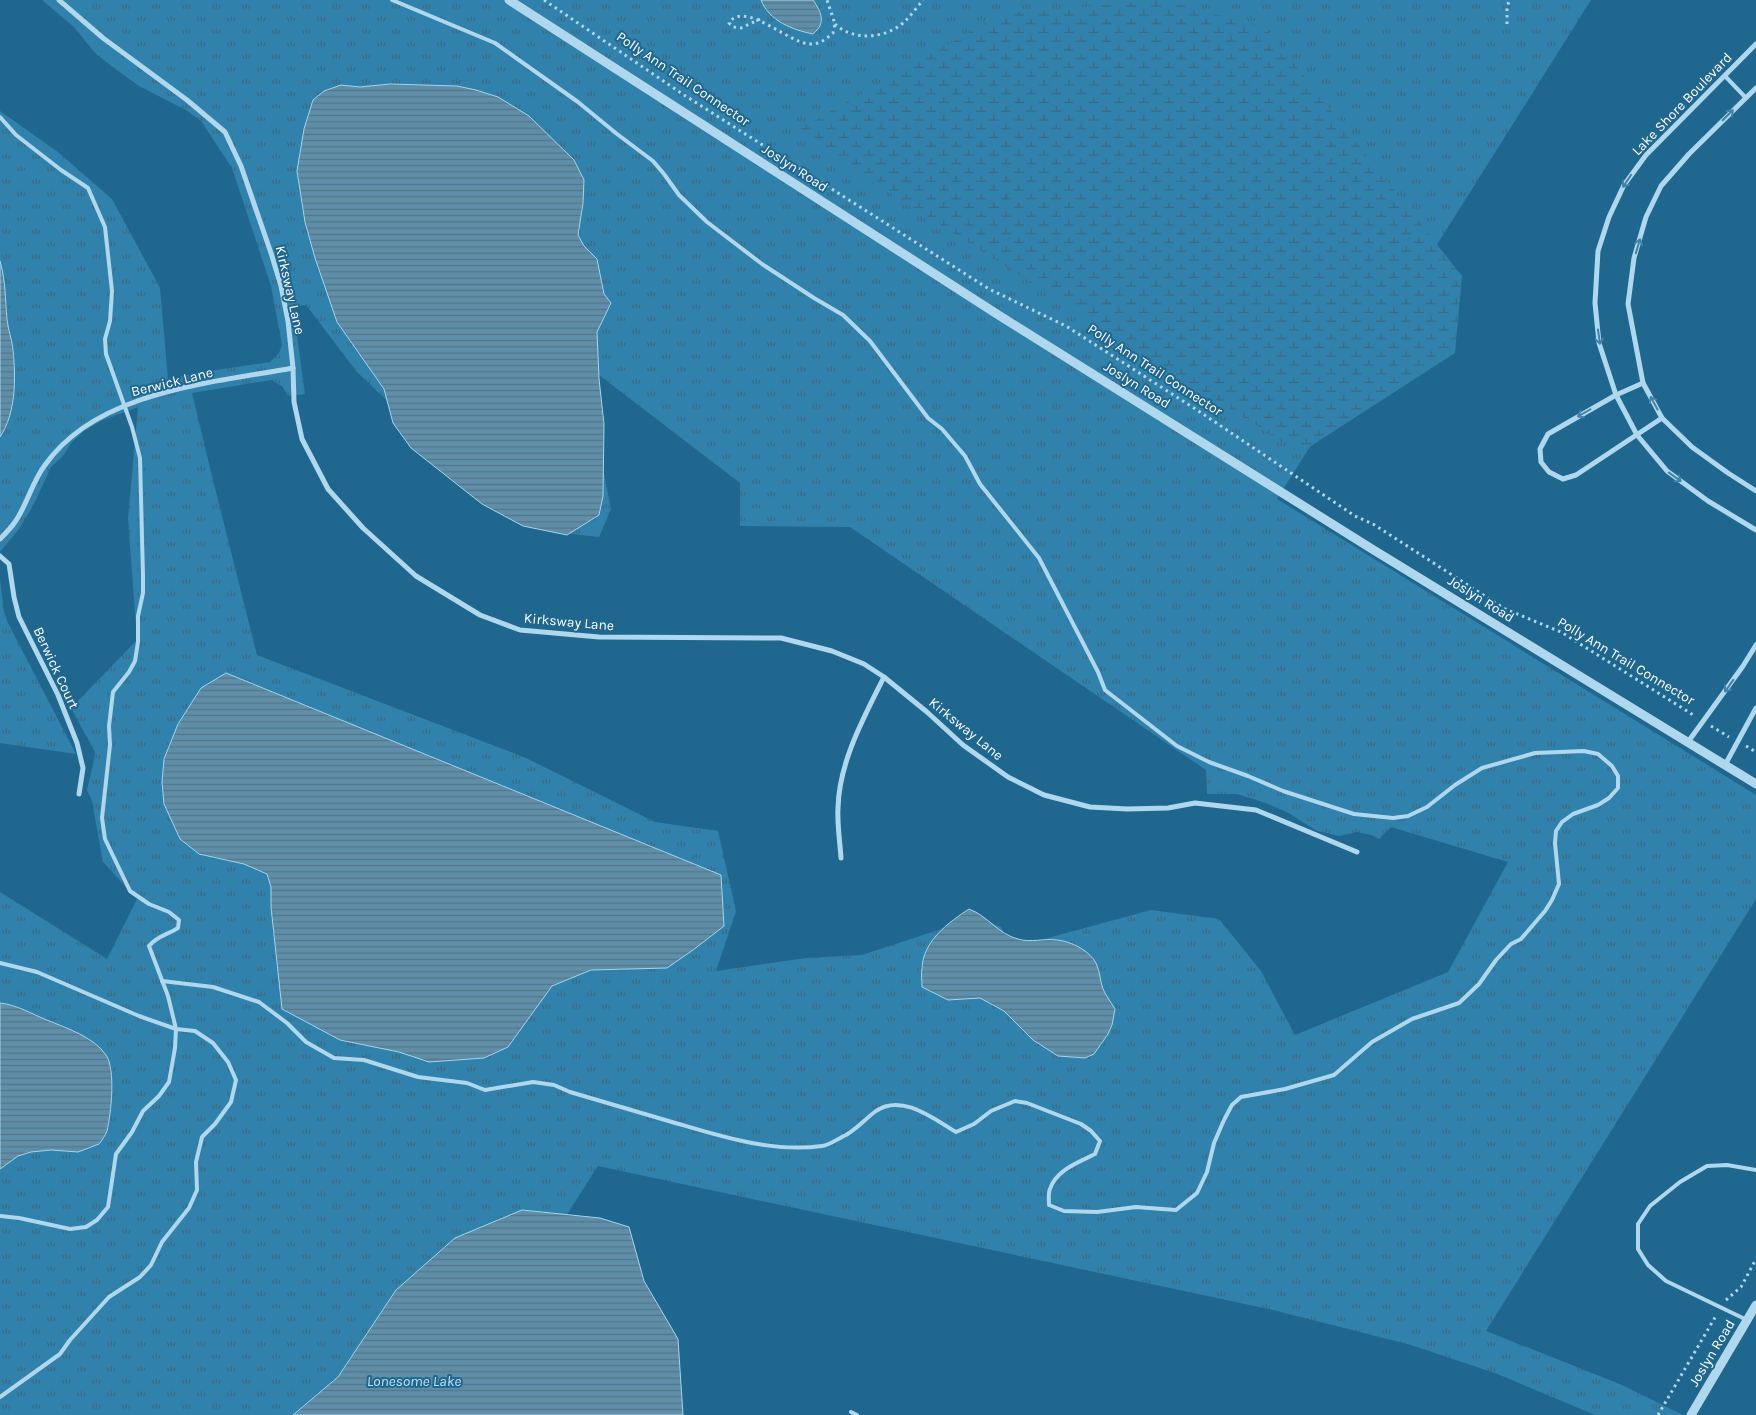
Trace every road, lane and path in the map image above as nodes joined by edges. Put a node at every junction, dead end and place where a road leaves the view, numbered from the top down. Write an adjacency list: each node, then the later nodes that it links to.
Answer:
1 (60, 0): 18 (street, Kirksway Lane)
2 (392, 0): 41 (lane)
3 (509, 0): 32 (street, Joslyn Road)
4 (544, 0): 31 (path, Polly Ann Trail Connector)
5 (827, 0): 9 (path)
6 (923, 0): 11 (path)
7 (1509, 0): 10 (path)
8 (760, 18): 8 (path); 12 (path)
9 (835, 24): 11 (path); 12 (path)
10 (1507, 24)
11 (845, 32): 12 (path)
12 (833, 33)
13 (1756, 44): 14 (street, Lake Shore Boulevard)
14 (1725, 76): 16 (lane); 20 (street, Lake Shore Boulevard, one-way to 20)
15 (1756, 88): 16 (street)
16 (1746, 98): 19 (street, one-way to 16)
17 (0, 118): 21 (lane)
18 (293, 368): 21 (street, Berwick Lane); 29 (street, Kirksway Lane)
19 (1643, 383): 20 (street); 22 (street, one-way to 19)
20 (1616, 395): 23 (street, Lake Shore Boulevard); 23 (street, one-way to 23)
21 (124, 406): 26 (street, Berwick Lane); 41 (lane)
22 (1662, 418): 23 (street); 24 (street)
23 (1637, 436): 25 (street, Lake Shore Boulevard, one-way to 25)
24 (1756, 491)
25 (1756, 530)
26 (0, 539)
27 (0, 556): 37 (street, Berwick Court)
28 (1756, 645): 31 (street, one-way to 31)
29 (884, 677): 38 (street, Kirksway Lane); 39 (street)
30 (1756, 708): 33 (street)
31 (1704, 721): 32 (street); 33 (path, Polly Ann Trail Connector)
32 (1688, 742): 35 (street, Joslyn Road)
33 (1738, 742): 34 (path, Polly Ann Trail Connector); 35 (street)
34 (1756, 752)
35 (1725, 765): 36 (street, Joslyn Road)
36 (1756, 784)
37 (79, 794)
38 (1357, 852)
39 (841, 858)
40 (0, 963): 42 (lane)
41 (162, 981): 42 (lane)
42 (176, 1029): 44 (lane); 49 (lane)
43 (1756, 1170): 47 (lane)
44 (0, 1216)
45 (1756, 1260): 47 (path)
46 (1756, 1305): 48 (street, Joslyn Road)
47 (1721, 1307): 48 (lane); 52 (path)
48 (1747, 1320): 53 (street, Joslyn Road)
49 (0, 1397)
50 (851, 1412): 51 (lane)
51 (858, 1415)
52 (1658, 1415)
53 (1691, 1415)

